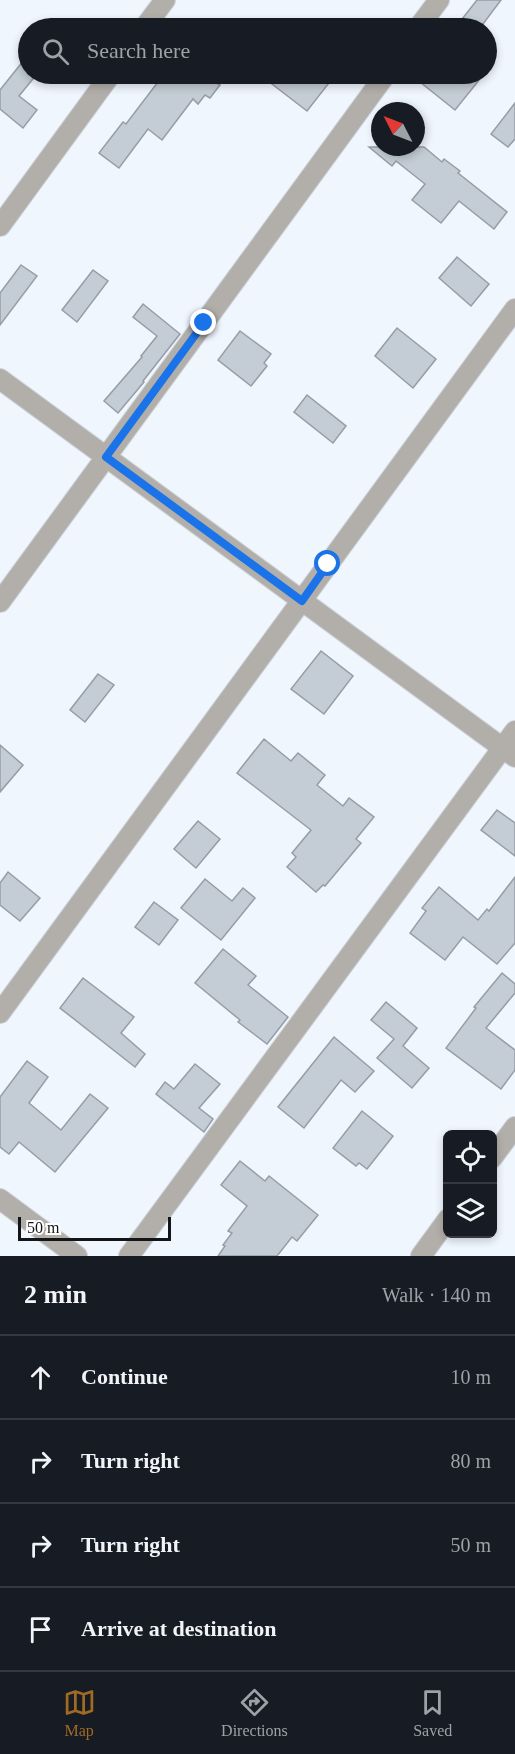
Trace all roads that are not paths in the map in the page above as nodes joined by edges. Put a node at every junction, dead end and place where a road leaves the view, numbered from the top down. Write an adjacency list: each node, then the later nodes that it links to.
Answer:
1 (165, 0): 3 (street)
2 (439, 0): 4 (street)
3 (152, 18)
4 (426, 18)
5 (104, 84): 7 (street)
6 (379, 84): 10 (street)
7 (0, 225)
8 (515, 309): 11 (street)
9 (0, 379): 10 (street)
10 (106, 457): 11 (street); 12 (street)
11 (302, 601): 14 (street); 15 (street)
12 (0, 602)
13 (515, 731): 14 (street)
14 (509, 753): 21 (street)
15 (0, 1013)
16 (515, 1128): 17 (street)
17 (497, 1151)
18 (0, 1199): 20 (street)
19 (443, 1226): 22 (street)
20 (77, 1256)
21 (129, 1256)
22 (421, 1256)

